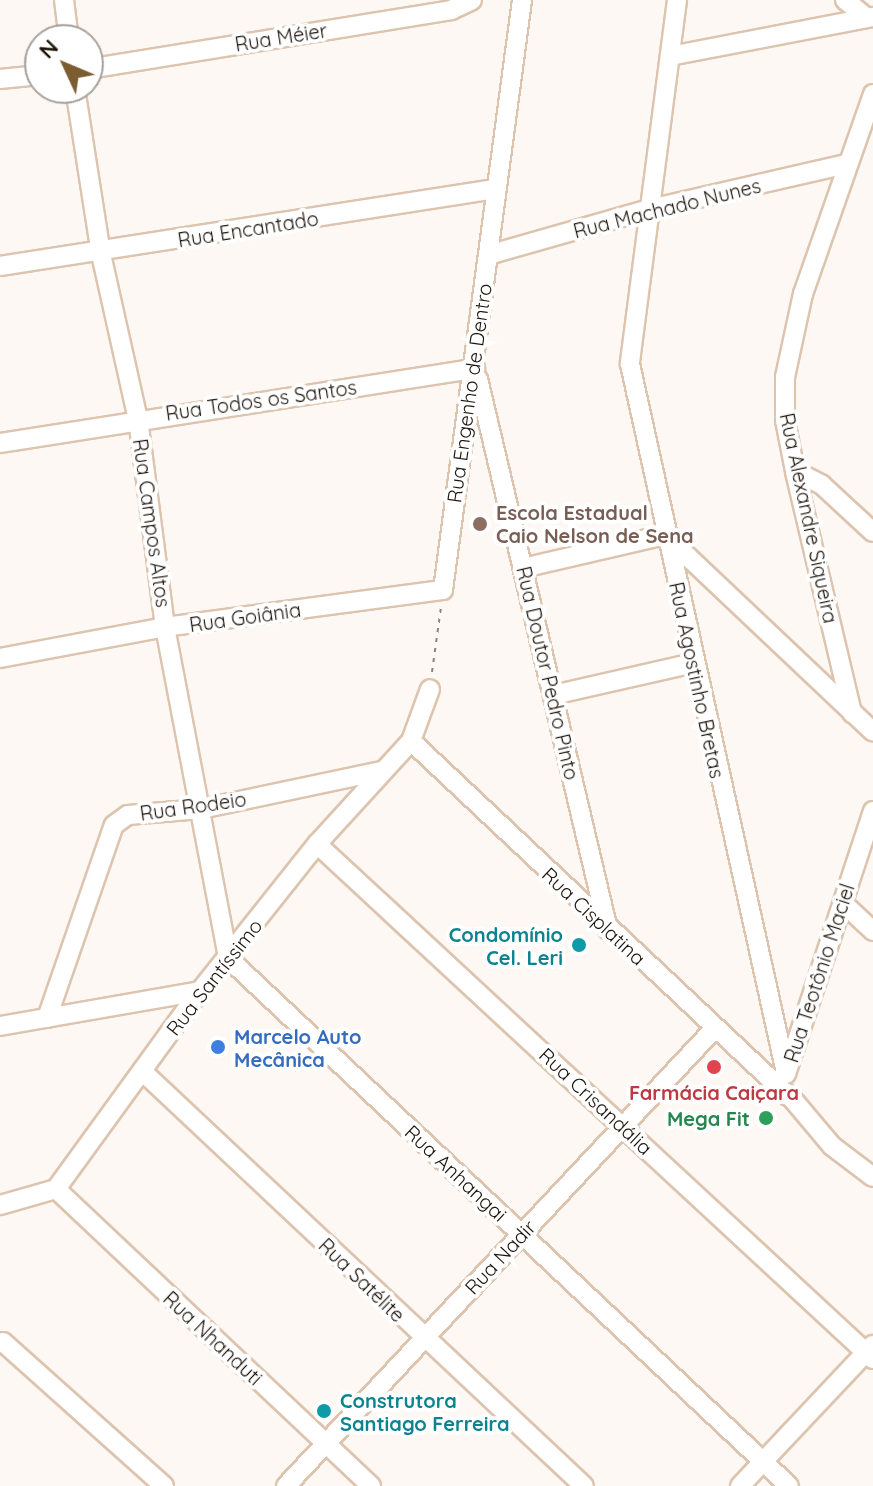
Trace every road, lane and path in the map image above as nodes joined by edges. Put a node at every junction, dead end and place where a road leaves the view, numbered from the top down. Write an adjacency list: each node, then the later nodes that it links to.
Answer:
1 (64, 0): 7 (street)
2 (472, 0): 9 (street, Rua Méier)
3 (522, 0): 15 (street, Rua Engenho de Dentro)
4 (677, 0): 8 (street, Rua Agostinho Bretas)
5 (845, 0): 6 (street)
6 (870, 18): 8 (street)
7 (67, 24)
8 (670, 56): 16 (street, Rua Agostinho Bretas)
9 (104, 66)
10 (24, 77): 11 (street)
11 (0, 79)
12 (873, 94): 14 (street, Rua Alexandre Siqueira)
13 (78, 104): 17 (street, Rua Campos Altos)
14 (847, 164): 16 (street, Rua Machado Nunes); 23 (street, Rua Alexandre Siqueira)
15 (495, 189): 17 (street, Rua Encantado); 18 (street, Rua Engenho de Dentro)
16 (650, 209): 18 (street, Rua Machado Nunes); 25 (street, Rua Agostinho Bretas)
17 (101, 254): 19 (street, Rua Encantado); 21 (street, Rua Campos Altos)
18 (488, 255): 20 (street, Rua Engenho de Dentro)
19 (0, 266)
20 (475, 369): 21 (street, Rua Todos os Santos); 26 (street, Rua Doutor Pedro Pinto); 27 (street, Rua Engenho de Dentro)
21 (138, 419): 22 (street, Rua Todos os Santos); 28 (street, Rua Campos Altos)
22 (0, 443)
23 (795, 471): 24 (street); 33 (street, Rua Alexandre Siqueira)
24 (873, 532)
25 (665, 535): 26 (street); 30 (street, Rua Agostinho Bretas); 33 (street)
26 (523, 568): 32 (street, Rua Doutor Pedro Pinto)
27 (443, 590): 28 (street, Rua Goiânia); 31 (path)
28 (165, 627): 29 (street, Rua Goiânia); 37 (street, Rua Campos Altos)
29 (0, 658)
30 (694, 663): 32 (street); 49 (street, Rua Agostinho Bretas)
31 (430, 689): 35 (street)
32 (553, 695): 41 (street, Rua Doutor Pedro Pinto)
33 (852, 713): 34 (street)
34 (873, 732)
35 (411, 741): 36 (street); 41 (street, Rua Cisplatina)
36 (381, 771): 37 (street, Rua Rodeio); 39 (street, Rua Santíssimo)
37 (201, 809): 43 (street, Rua Campos Altos); 45 (street, Rua Rodeio)
38 (873, 811): 40 (street, Rua Teotônio Maciel)
39 (317, 844): 43 (street, Rua Santíssimo); 50 (street, Rua Crisandália)
40 (843, 903): 42 (street); 49 (street, Rua Teotônio Maciel)
41 (608, 930): 47 (street, Rua Cisplatina)
42 (873, 931)
43 (228, 958): 44 (street, Rua Santíssimo); 54 (street, Rua Anhangai)
44 (200, 991): 45 (street); 48 (street, Rua Santíssimo)
45 (47, 1018): 46 (street)
46 (0, 1026)
47 (715, 1028): 49 (street, Rua Cisplatina); 50 (street, Rua Nadir)
48 (142, 1071): 52 (street, Rua Santíssimo); 56 (street, Rua Satélite)
49 (783, 1081): 51 (street, Rua Cisplatina)
50 (623, 1126): 54 (street, Rua Nadir); 57 (street, Rua Crisandália)
51 (873, 1177)
52 (56, 1189): 53 (street); 58 (street, Rua Nhanduti)
53 (0, 1205)
54 (522, 1233): 56 (street, Rua Nadir); 59 (street, Rua Anhangai)
55 (1, 1337): 60 (street)
56 (424, 1339): 58 (street, Rua Nadir); 63 (street, Rua Satélite)
57 (871, 1352): 59 (street)
58 (325, 1445): 61 (street, Rua Nadir); 62 (street, Rua Nhanduti)
59 (763, 1462): 64 (street); 65 (street, Rua Anhangai)
60 (164, 1486)
61 (286, 1486)
62 (371, 1486)
63 (584, 1486)
64 (740, 1486)
65 (789, 1486)

